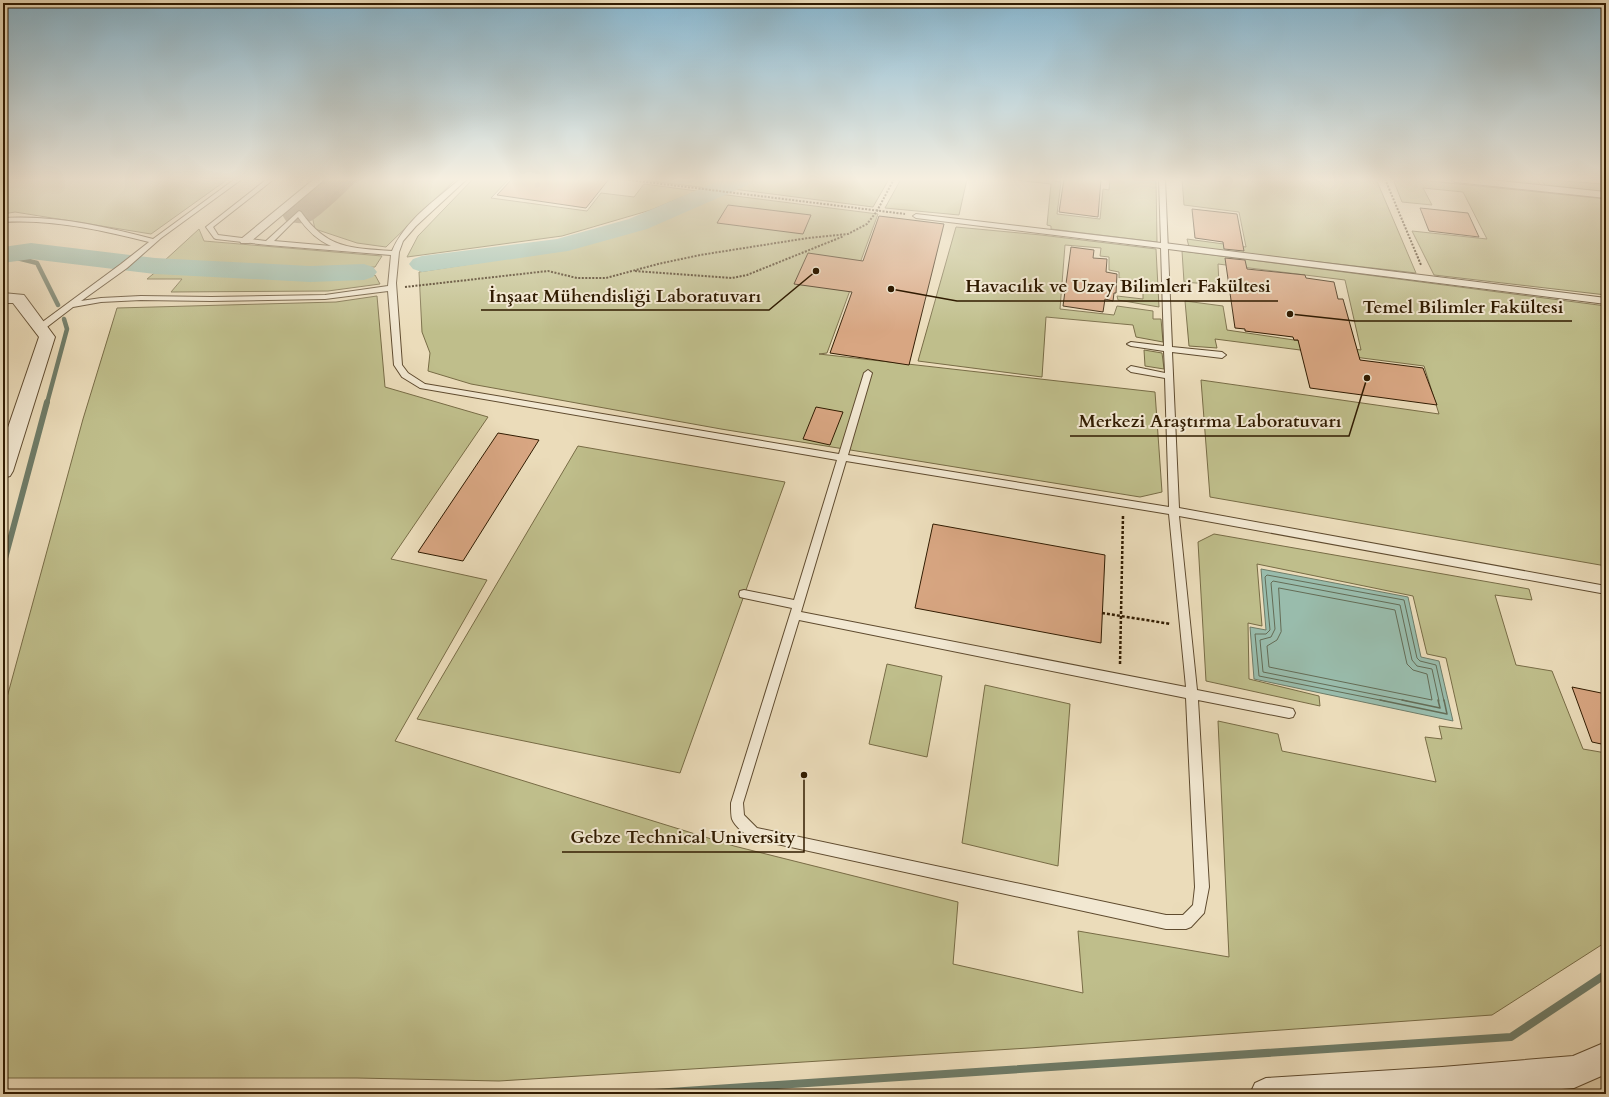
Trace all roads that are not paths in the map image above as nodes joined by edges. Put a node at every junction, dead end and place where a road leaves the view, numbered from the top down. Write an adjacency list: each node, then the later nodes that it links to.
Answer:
1 (109, 230): 10 (lane)
2 (169, 230): 10 (lane)
3 (211, 230): 11 (lane)
4 (258, 230): 11 (street)
5 (281, 230): 12 (lane)
6 (311, 230): 14 (lane)
7 (409, 230): 15 (lane)
8 (1059, 230): 13 (lane)
9 (1164, 230): 13 (lane)
10 (154, 241): 19 (lane)
11 (245, 241): 12 (lane)
12 (268, 243): 14 (lane)
13 (1164, 246): 18 (street); 22 (lane)
14 (343, 249): 15 (lane)
15 (395, 252): 16 (lane)
16 (392, 288): 19 (lane); 27 (lane)
17 (3, 298): 20 (street)
18 (1606, 301)
19 (68, 306): 20 (lane)
20 (40, 328): 28 (street)
21 (1131, 344): 22 (lane)
22 (1168, 348): 23 (lane); 26 (lane)
23 (1222, 355)
24 (1131, 369): 26 (lane)
25 (868, 373): 27 (lane)
26 (1169, 376): 29 (lane)
27 (843, 458): 29 (lane); 32 (lane)
28 (3, 471)
29 (1174, 512): 30 (lane); 33 (lane)
30 (1606, 590)
31 (744, 594): 32 (lane)
32 (797, 610): 33 (lane); 33 (lane)
33 (1192, 695): 34 (lane)
34 (1289, 713)
35 (1606, 1058): 36 (street)
36 (1266, 1094)

